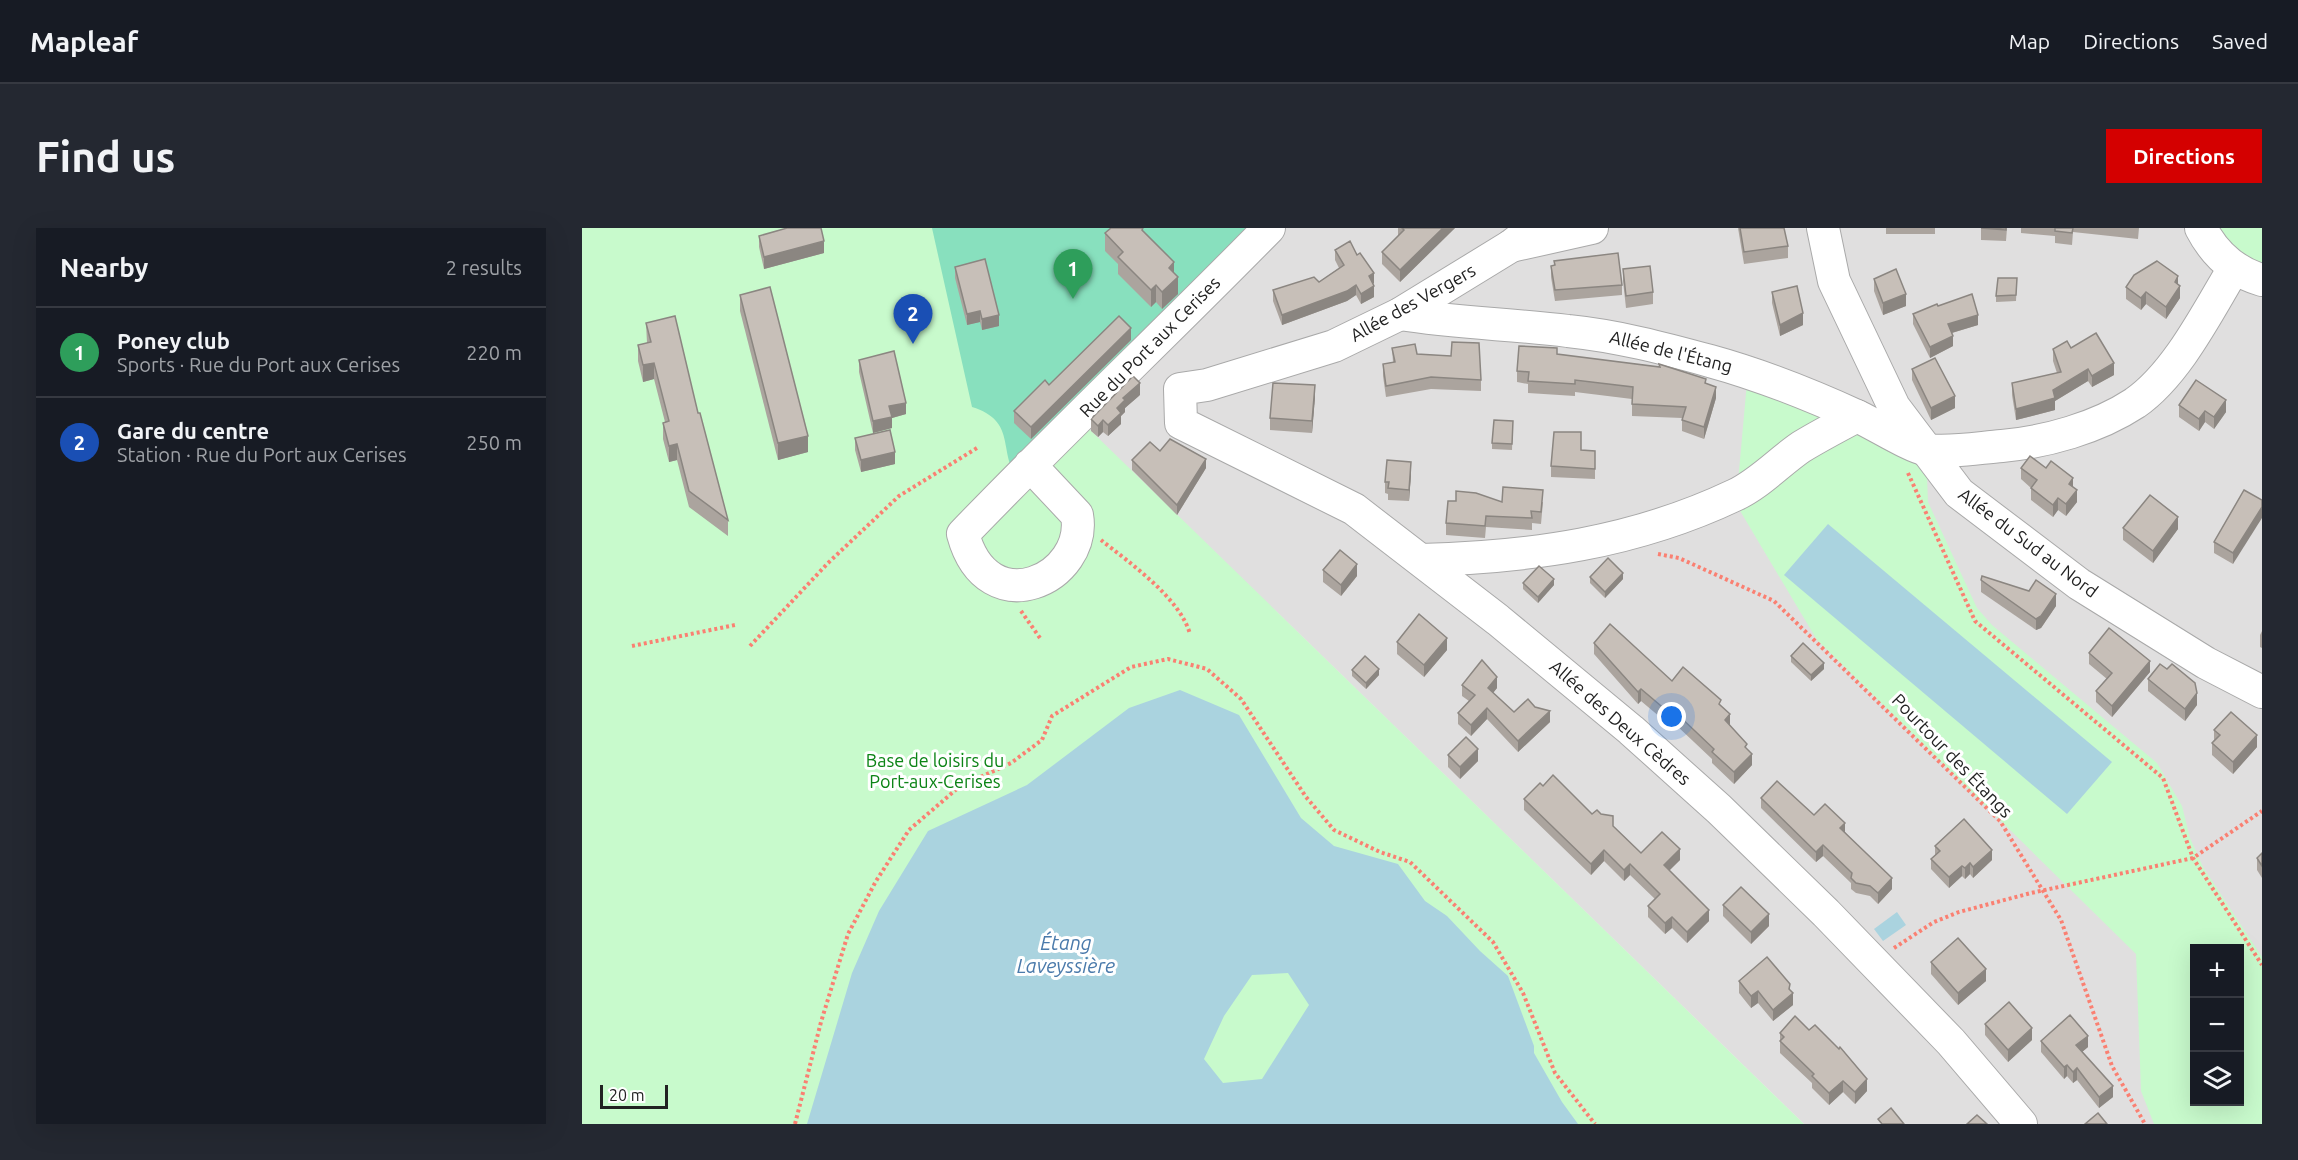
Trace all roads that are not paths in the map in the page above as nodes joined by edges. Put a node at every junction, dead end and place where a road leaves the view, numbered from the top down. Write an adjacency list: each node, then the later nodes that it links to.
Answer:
1 (1269, 228): 11 (street, Rue du Port aux Cerises)
2 (1592, 228): 5 (street, Allée des Vergers)
3 (1823, 228): 10 (street, Allée du Sud au Nord)
4 (2201, 228): 6 (street)
5 (1523, 237): 7 (street, Allée des Vergers)
6 (2248, 274): 10 (street)
7 (1400, 314): 8 (street, Allée des Vergers); 9 (street, Allée de l'Étang)
8 (1180, 389): 12 (street, Allée des Deux Cèdres)
9 (1857, 416): 10 (street, Allée de l'Étang); 12 (street)
10 (1926, 450): 13 (street, Allée du Sud au Nord)
11 (1030, 465): 11 (street, Rue du Port aux Cerises)
12 (1420, 560): 14 (street, Allée des Deux Cèdres)
13 (2262, 692)
14 (2021, 1124)

